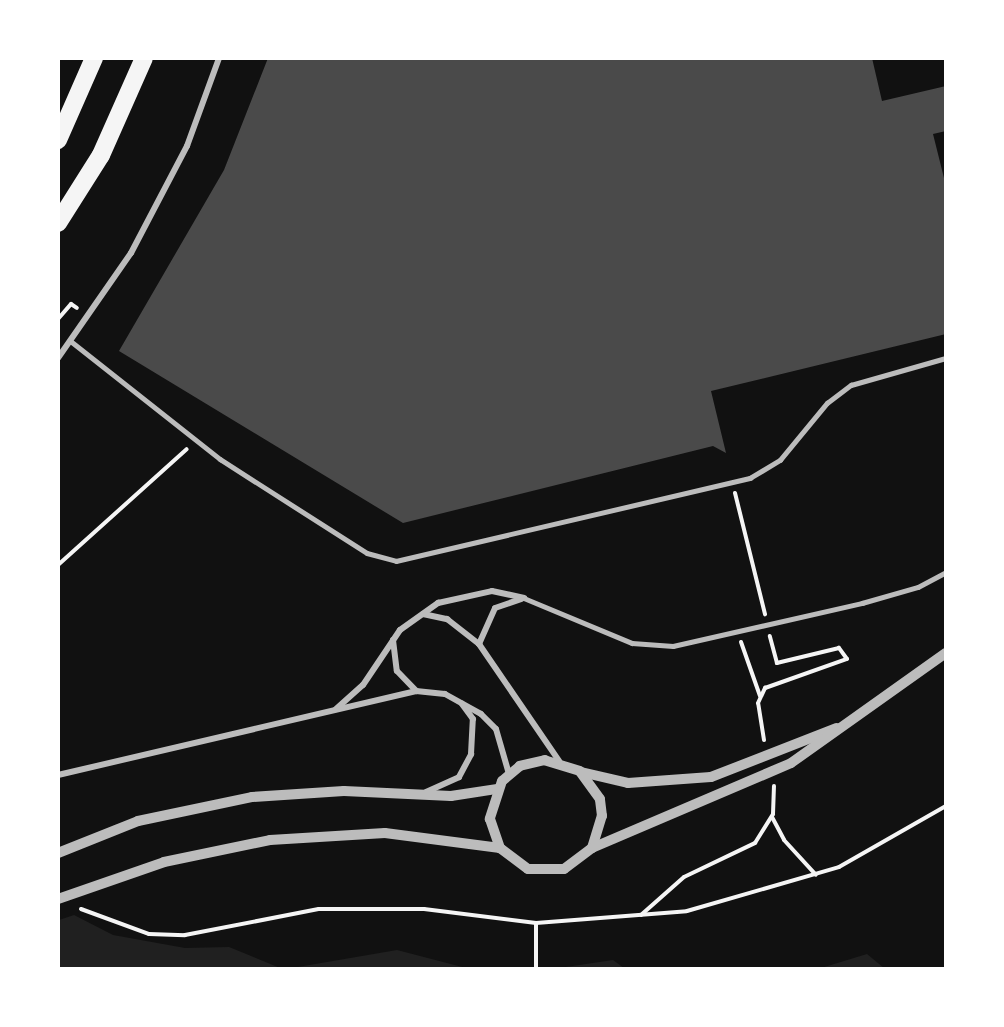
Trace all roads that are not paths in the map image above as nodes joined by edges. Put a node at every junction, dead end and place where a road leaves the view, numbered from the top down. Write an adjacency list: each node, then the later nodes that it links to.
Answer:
1 (94, 58): 4 (highway)
2 (144, 58): 5 (highway)
3 (219, 58): 6 (street)
4 (58, 140)
5 (58, 223)
6 (72, 342): 7 (street); 8 (lane)
7 (58, 358)
8 (945, 358)
9 (945, 572): 10 (lane)
10 (524, 598): 11 (street); 13 (street)
11 (423, 614): 12 (street); 13 (street)
12 (393, 640): 15 (street); 17 (street)
13 (479, 644): 19 (street)
14 (945, 652): 18 (street)
15 (416, 691): 16 (street); 17 (street)
16 (460, 701): 21 (street); 24 (street)
17 (333, 711): 22 (street)
18 (856, 720): 20 (street); 26 (street)
19 (559, 761): 20 (street); 21 (street)
20 (580, 771): 26 (street)
21 (509, 774): 23 (street)
22 (58, 775)
23 (497, 789): 24 (street); 25 (street)
24 (422, 793): 27 (street)
25 (500, 848): 26 (street); 28 (street)
26 (592, 848)
27 (58, 853)
28 (58, 899)

